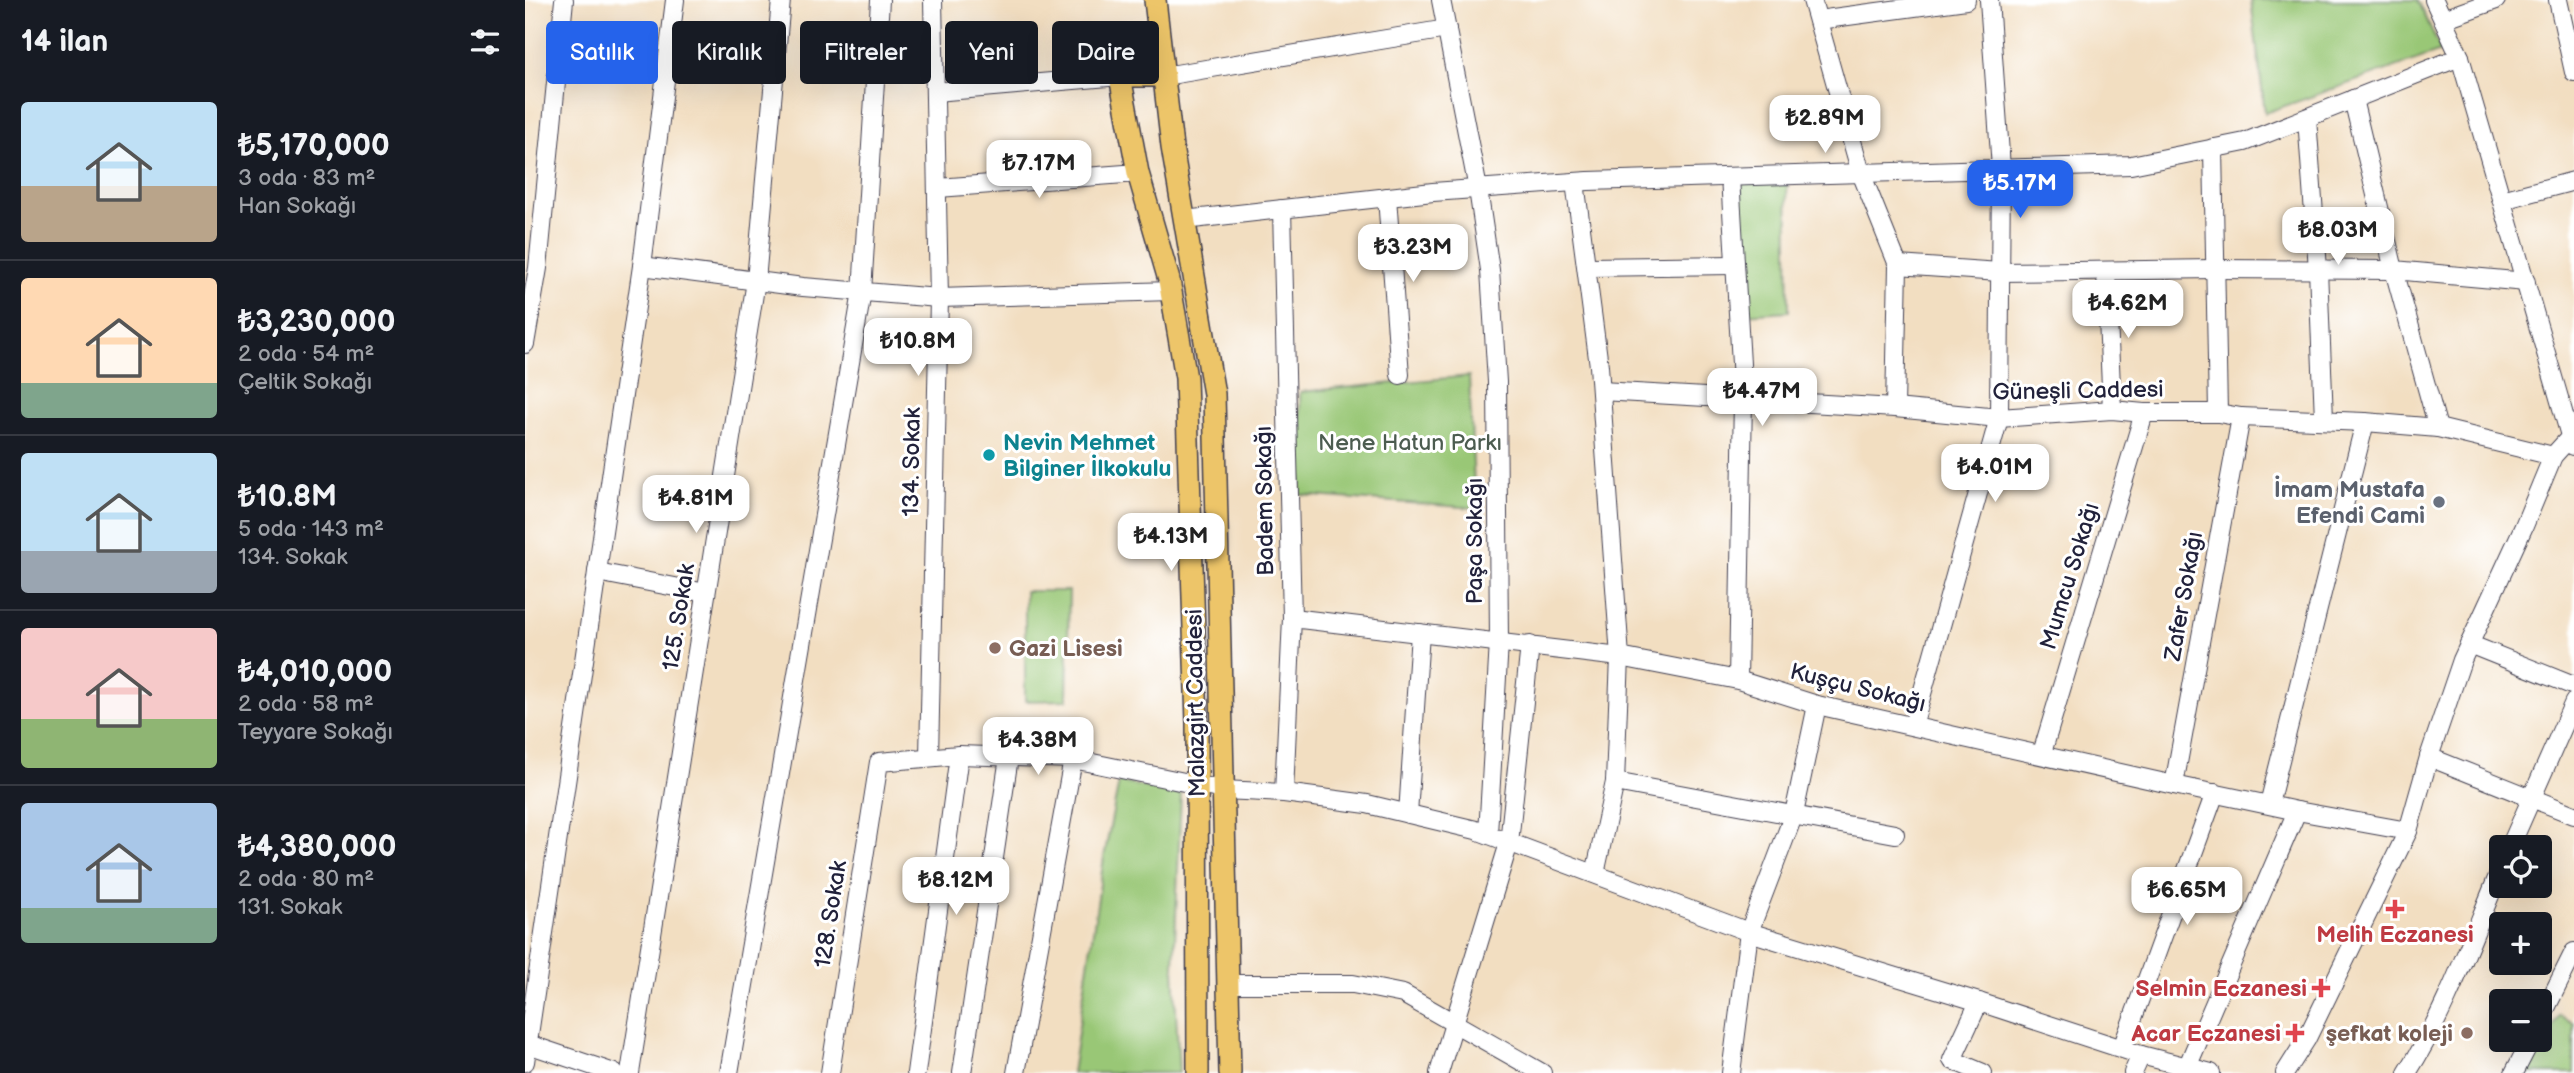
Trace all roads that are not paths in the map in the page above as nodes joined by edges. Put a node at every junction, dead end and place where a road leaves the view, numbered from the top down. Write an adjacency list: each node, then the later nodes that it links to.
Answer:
1 (563, 0): 53 (street)
2 (675, 0): 41 (street)
3 (781, 0): 48 (street, 125. Sokak)
4 (880, 0): 51 (street)
5 (933, 0): 23 (street, 134. Sokak)
6 (1155, 0): 20 (main road, Malazgirt Caddesi)
7 (1441, 0): 16 (street, Paşa Sokağı)
8 (1812, 0): 15 (street)
9 (1966, 0): 15 (street)
10 (1989, 0): 27 (street)
11 (2434, 0): 14 (street)
12 (2496, 0): 14 (street)
13 (2558, 0): 18 (street)
14 (2443, 19): 17 (street)
15 (1818, 20): 29 (street)
16 (1447, 29): 20 (street); 34 (street, Paşa Sokağı)
17 (2460, 57): 24 (street); 36 (street)
18 (2574, 72)
19 (1159, 76): 20 (main road)
20 (1164, 76): 38 (main road, Malazgirt Caddesi)
21 (1052, 82): 23 (street)
22 (1121, 84): 28 (main road, Malazgirt Caddesi)
23 (935, 92): 33 (street, 134. Sokak)
24 (2353, 99): 25 (street); 45 (street)
25 (2307, 118): 26 (street); 44 (street)
26 (2213, 148): 27 (street); 43 (street)
27 (2001, 168): 29 (street); 46 (street)
28 (1138, 173): 33 (street); 50 (main road, Malazgirt Caddesi)
29 (1861, 173): 30 (street); 40 (street)
30 (1730, 177): 32 (street); 39 (street)
31 (2574, 181): 36 (street)
32 (1575, 182): 34 (street); 42 (street)
33 (938, 188): 52 (street, 134. Sokak)
34 (1478, 188): 35 (street); 72 (street, Paşa Sokağı)
35 (1387, 197): 37 (street); 54 (street)
36 (2502, 200): 49 (street)
37 (1282, 209): 38 (street); 70 (street, Badem Sokağı)
38 (1184, 220): 90 (main road, Malazgirt Caddesi)
39 (1734, 265): 42 (street); 56 (street)
40 (1898, 265): 46 (street); 57 (street)
41 (642, 266): 48 (street); 68 (street)
42 (1588, 267): 55 (street)
43 (2214, 269): 44 (street); 47 (street); 60 (street)
44 (2318, 269): 45 (street); 63 (street)
45 (2394, 270): 49 (street); 65 (street)
46 (2000, 272): 47 (street); 62 (street)
47 (2106, 272): 58 (street)
48 (756, 281): 51 (street); 69 (street, 125. Sokak)
49 (2526, 282): 66 (street)
50 (1171, 291): 52 (street); 89 (main road, Malazgirt Caddesi)
51 (862, 292): 52 (street); 119 (street)
52 (939, 299): 83 (street, 134. Sokak)
53 (525, 344)
54 (1400, 375)
55 (1601, 391): 56 (street, Güneşli Caddesi); 75 (street)
56 (1743, 398): 57 (street, Güneşli Caddesi); 76 (street)
57 (1895, 408): 62 (street, Güneşli Caddesi)
58 (2112, 410): 59 (street, Güneşli Caddesi); 62 (street, Güneşli Caddesi)
59 (2144, 413): 60 (street, Güneşli Caddesi); 81 (street, Mumcu Sokağı)
60 (2218, 413): 61 (street, Güneşli Caddesi)
61 (2241, 417): 63 (street, Güneşli Caddesi); 88 (street, Zafer Sokağı)
62 (1999, 418): 80 (street)
63 (2324, 419): 64 (street, Güneşli Caddesi)
64 (2365, 422): 65 (street, Güneşli Caddesi); 94 (street)
65 (2438, 428): 67 (street, Güneşli Caddesi)
66 (2573, 440): 67 (street)
67 (2553, 456): 73 (street)
68 (597, 572): 69 (street); 113 (street)
69 (706, 593): 118 (street, 125. Sokak)
70 (1292, 618): 71 (street, Kuşçu Sokağı); 91 (street, Badem Sokağı)
71 (1420, 633): 72 (street, Kuşçu Sokağı); 96 (street)
72 (1499, 642): 74 (street, Kuşçu Sokağı); 100 (street, Paşa Sokağı)
73 (2469, 644): 77 (street); 85 (street)
74 (1530, 645): 75 (street, Kuşçu Sokağı); 103 (street)
75 (1621, 657): 76 (street, Kuşçu Sokağı); 87 (street)
76 (1738, 680): 79 (street, Kuşçu Sokağı)
77 (2574, 686)
78 (2574, 702): 93 (street)
79 (1817, 705): 80 (street, Kuşçu Sokağı); 97 (street)
80 (1913, 726): 81 (street, Kuşçu Sokağı)
81 (2042, 753): 88 (street, Kuşçu Sokağı)
82 (959, 755): 83 (street); 84 (street); 121 (street)
83 (929, 757): 120 (street, 128. Sokak)
84 (1009, 757): 86 (street); 122 (street)
85 (2428, 757): 93 (street); 99 (street)
86 (1073, 759): 89 (street); 123 (street)
87 (1615, 782): 97 (street); 104 (street)
88 (2174, 785): 92 (street, Kuşçu Sokağı)
89 (1198, 786): 90 (street); 124 (main road, Malazgirt Caddesi)
90 (1223, 790): 91 (street); 108 (main road, Malazgirt Caddesi)
91 (1283, 793): 96 (street)
92 (2215, 793): 94 (street, Kuşçu Sokağı); 112 (street)
93 (2530, 798): 98 (street); 102 (street)
94 (2269, 804): 95 (street, Kuşçu Sokağı)
95 (2298, 811): 99 (street, Kuşçu Sokağı); 116 (street)
96 (1408, 814): 100 (street)
97 (1794, 814): 101 (street); 106 (street)
98 (2574, 815)
99 (2408, 831): 132 (street)
100 (1489, 834): 103 (street)
101 (1895, 834)
102 (2515, 835)
103 (1509, 843): 104 (street); 111 (street)
104 (1595, 874): 106 (street)
105 (2489, 898): 133 (street)
106 (1749, 932): 110 (street); 128 (street)
107 (2574, 952): 109 (street)
108 (1228, 984): 111 (street); 125 (main road, Malazgirt Caddesi)
109 (2552, 996)
110 (1979, 1002): 112 (street); 129 (street)
111 (1454, 1024): 126 (street); 127 (street)
112 (2122, 1048): 115 (street)
113 (526, 1050): 117 (street)
114 (2525, 1052): 134 (street)
115 (2141, 1055): 116 (street); 130 (street)
116 (2187, 1066): 131 (street)
117 (614, 1073)
118 (630, 1073)
119 (729, 1073)
120 (831, 1073)
121 (916, 1073)
122 (962, 1073)
123 (1016, 1073)
124 (1198, 1073)
125 (1230, 1073)
126 (1439, 1073)
127 (1542, 1073)
128 (1731, 1073)
129 (1983, 1073)
130 (2133, 1073)
131 (2211, 1073)
132 (2285, 1073)
133 (2407, 1073)
134 (2514, 1073)

